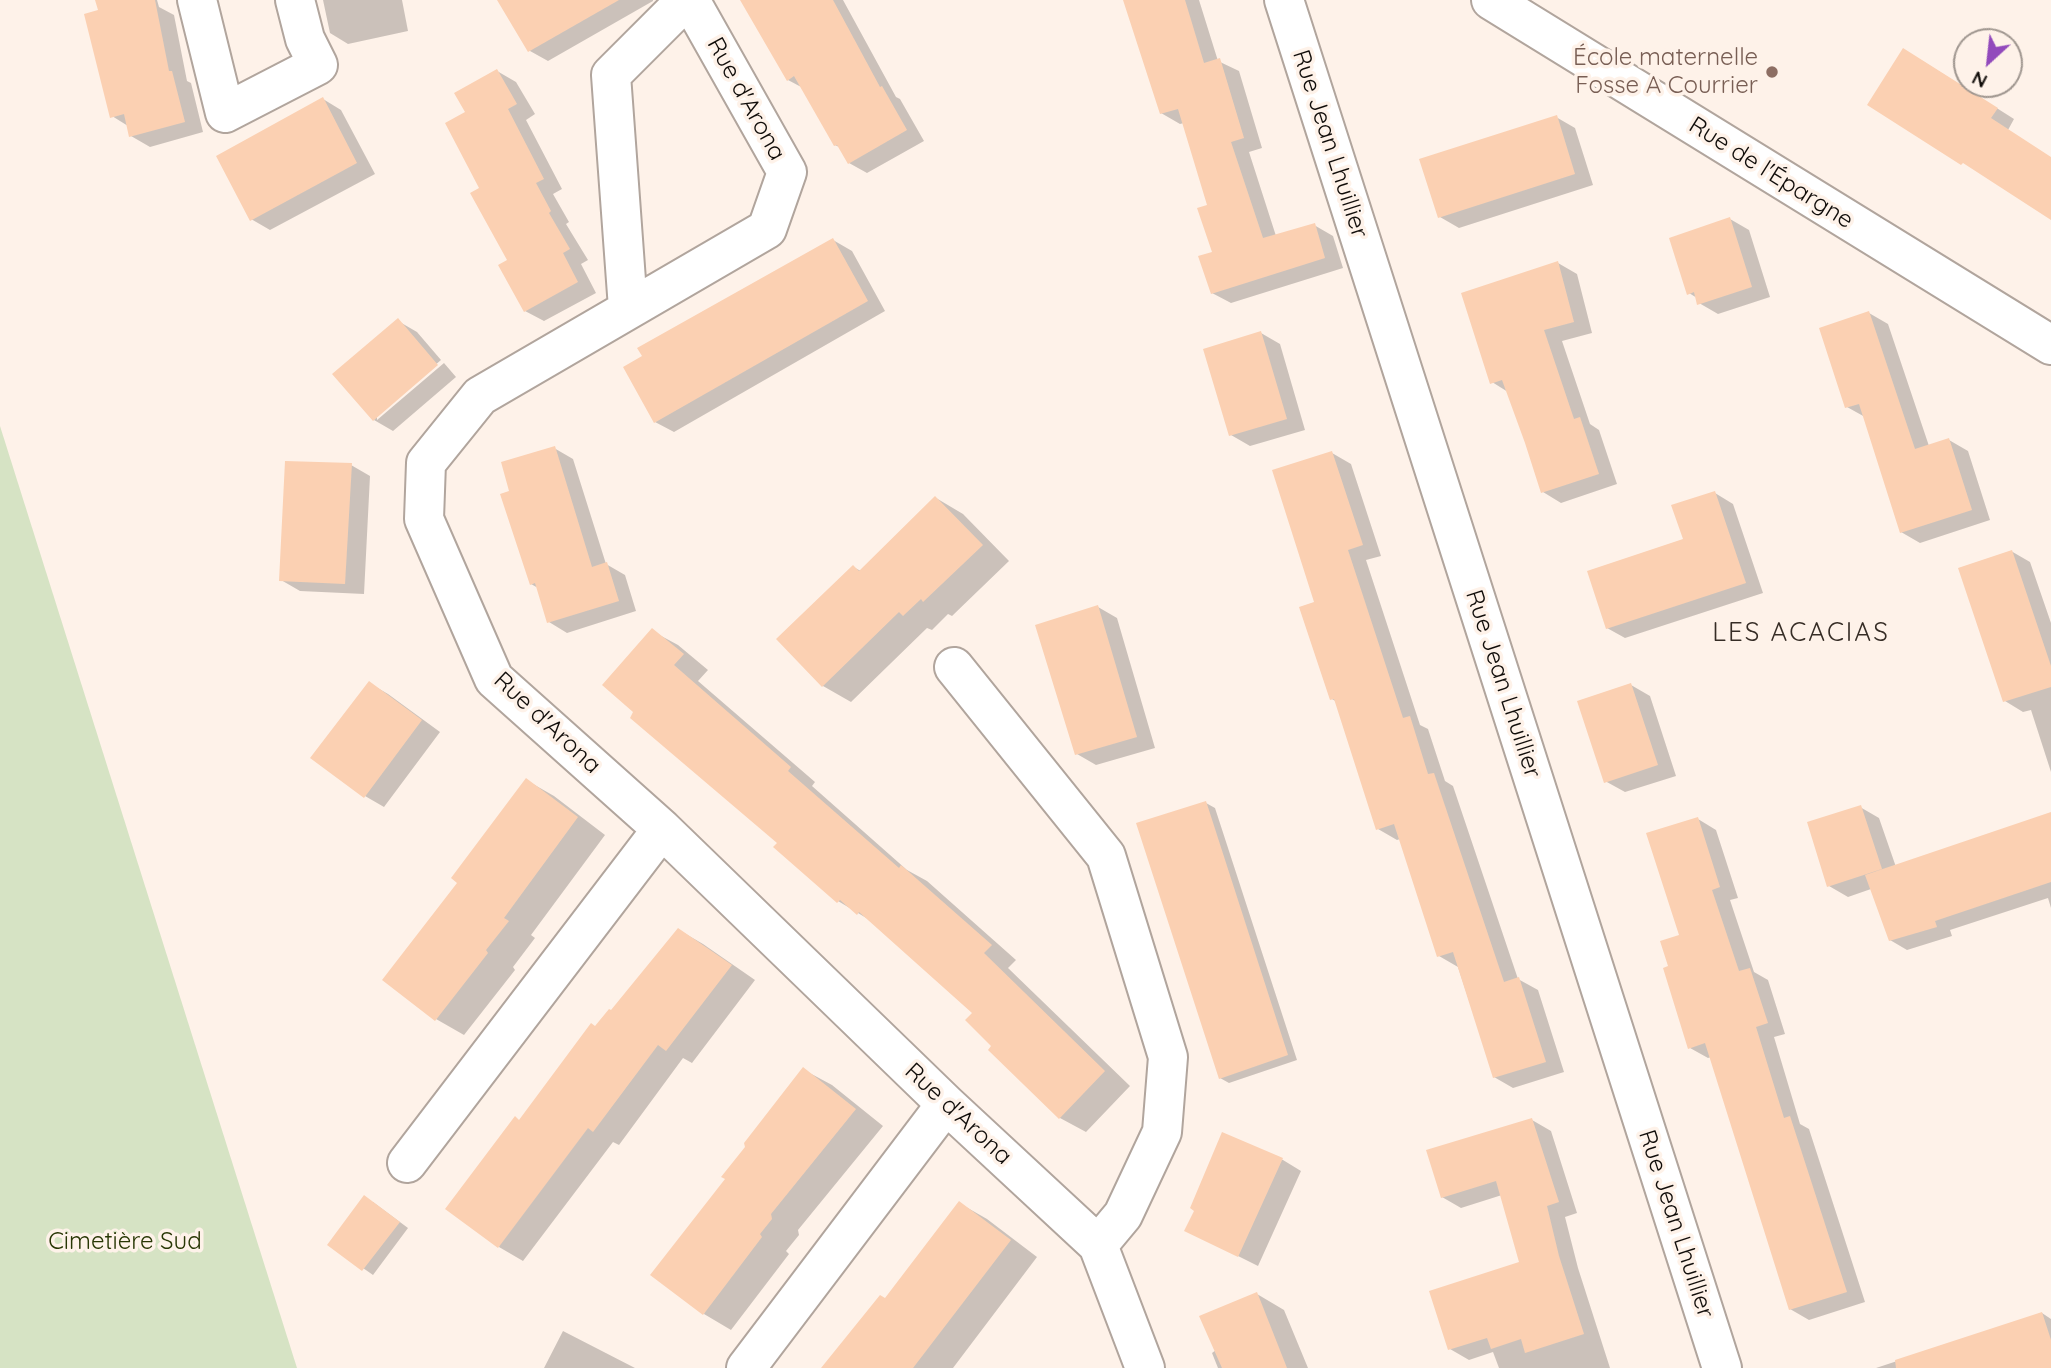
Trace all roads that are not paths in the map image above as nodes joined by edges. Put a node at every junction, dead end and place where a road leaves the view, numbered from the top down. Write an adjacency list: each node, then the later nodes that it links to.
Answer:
1 (197, 0): 2 (street)
2 (295, 0)
3 (688, 0): 6 (street); 6 (street, Rue d'Arona)
4 (1284, 0): 15 (street, Rue Jean Lhuillier)
5 (1491, 0): 7 (street, Rue de l'Épargne)
6 (628, 309): 9 (street, Rue d'Arona)
7 (2051, 345)
8 (954, 667): 12 (street)
9 (662, 829): 10 (street, Rue d'Arona); 11 (street)
10 (946, 1104): 12 (street, Rue d'Arona); 13 (street)
11 (407, 1163)
12 (1098, 1245): 14 (street, Rue d'Arona)
13 (746, 1368)
14 (1145, 1368)
15 (1722, 1368)

